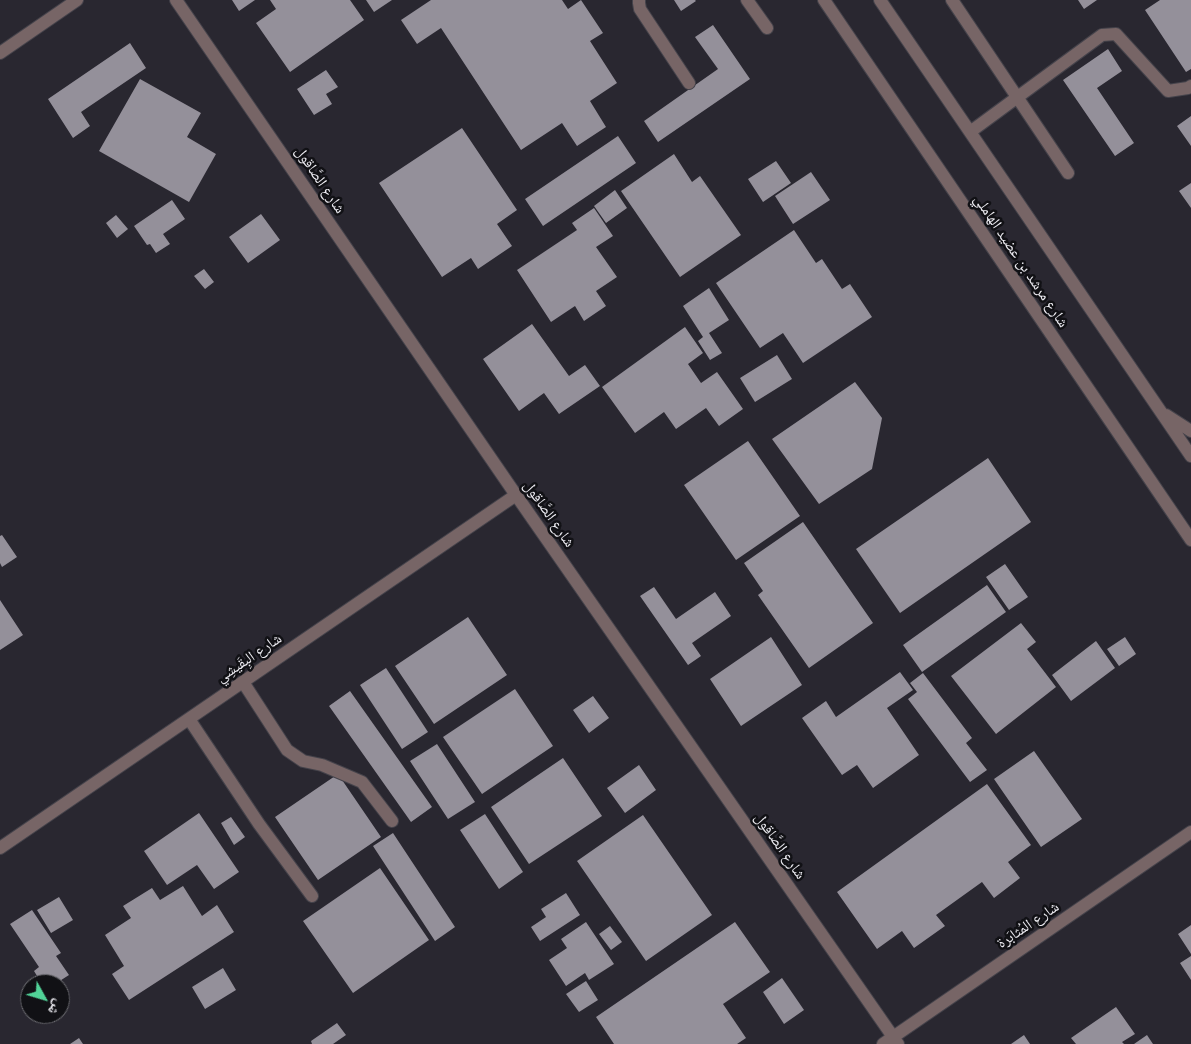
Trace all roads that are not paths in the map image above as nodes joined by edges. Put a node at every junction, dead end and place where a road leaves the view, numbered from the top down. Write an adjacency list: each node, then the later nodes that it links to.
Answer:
1 (78, 0): 9 (street)
2 (176, 0): 18 (street, شارع الصَّاقول)
3 (639, 0): 10 (street)
4 (747, 0): 8 (street)
5 (824, 0): 19 (street, شارع مرشد بن عضيد الهاملي)
6 (880, 0): 13 (street, شارع مرشد بن عضيد الهاملي)
7 (952, 0): 12 (street)
8 (767, 28)
9 (0, 53)
10 (689, 83)
11 (1191, 86): 12 (street)
12 (1018, 97): 13 (street); 14 (street)
13 (970, 132): 15 (street, شارع مرشد بن عضيد الهاملي)
14 (1068, 173)
15 (1160, 410): 16 (street); 17 (street, شارع مرشد بن عضيد الهاملي)
16 (1191, 431)
17 (1191, 456)
18 (516, 495): 20 (street, شارع البِقَيشِي); 26 (street, شارع الصَّاقول)
19 (1191, 540)
20 (243, 682): 21 (street, شارع البِقَيشِي); 22 (street)
21 (189, 719): 24 (street, شارع البِقَيشِي); 25 (street)
22 (392, 821)
23 (1191, 832): 26 (street, شارع المُثابَرة)
24 (0, 848)
25 (312, 896)
26 (891, 1042)

